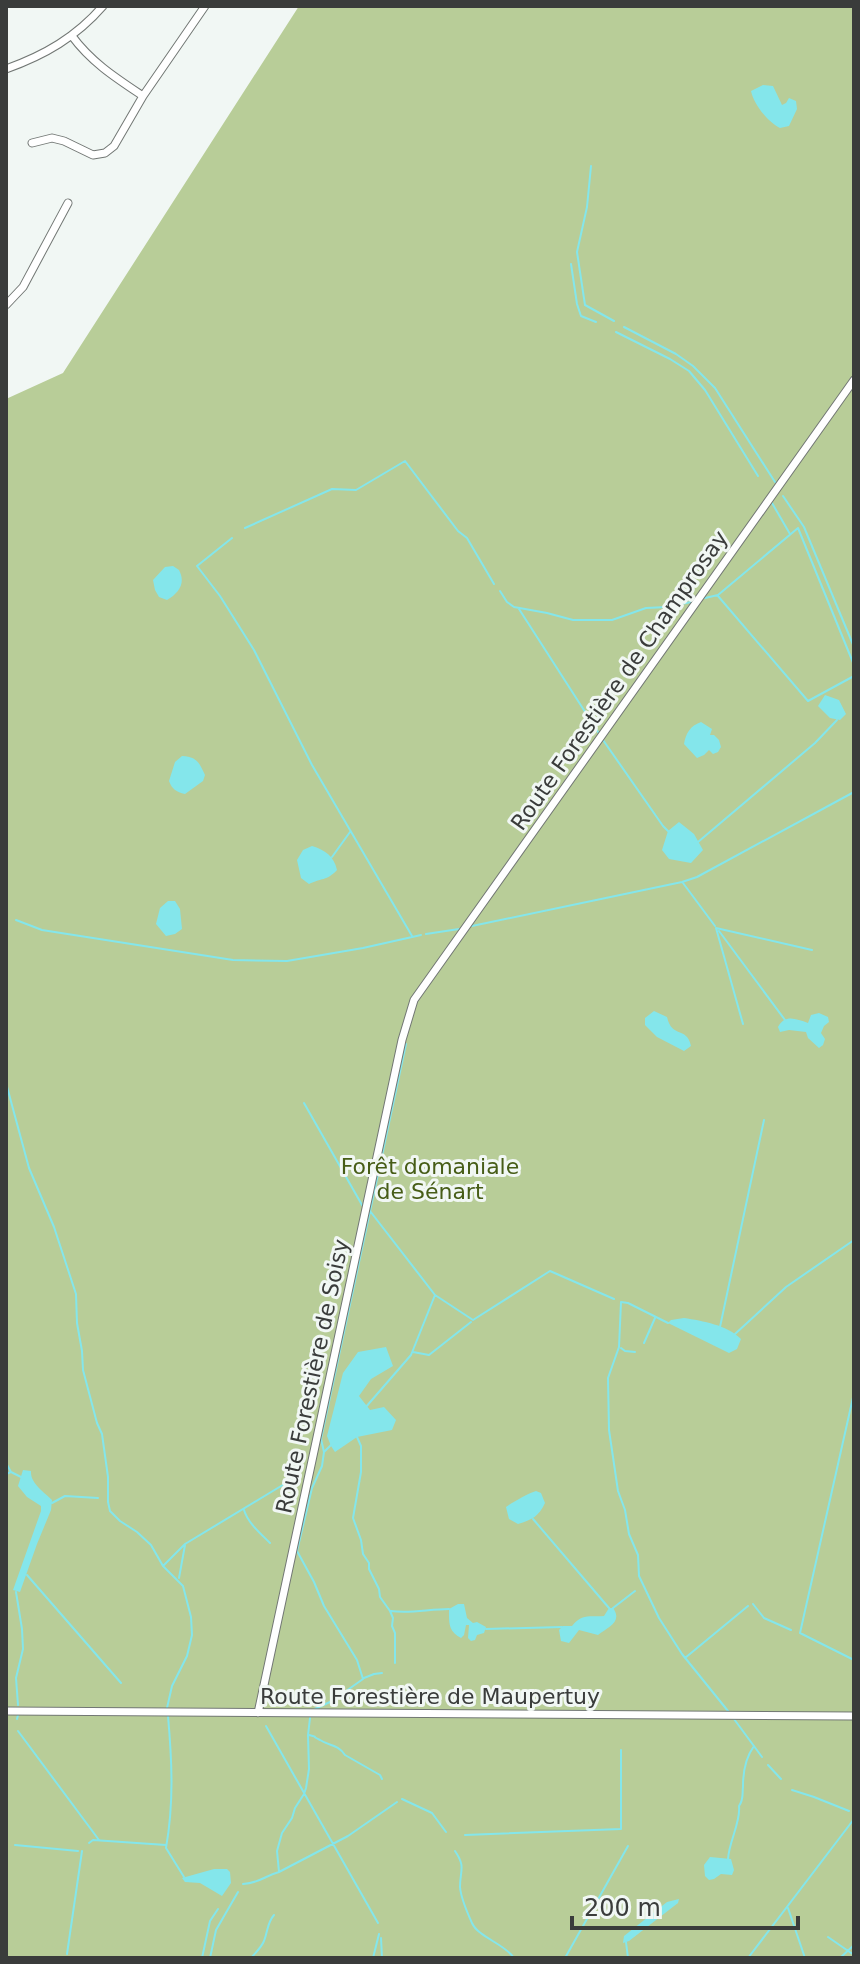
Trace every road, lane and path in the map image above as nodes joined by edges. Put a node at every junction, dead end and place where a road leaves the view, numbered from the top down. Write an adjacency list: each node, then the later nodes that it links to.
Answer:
1 (103, 6): 3 (street)
2 (205, 6): 5 (street)
3 (72, 36): 4 (street); 5 (street)
4 (6, 69)
5 (143, 96): 6 (street)
6 (32, 143)
7 (68, 203): 8 (street)
8 (6, 305)
9 (854, 380): 10 (street, Route Forestière de Champrosay)
10 (414, 1000): 12 (street, Route Forestière de Soisy)
11 (6, 1711): 12 (street, Route Forestière de Maupertuy)
12 (258, 1713): 13 (street, Route Forestière de Maupertuy)
13 (854, 1716)

